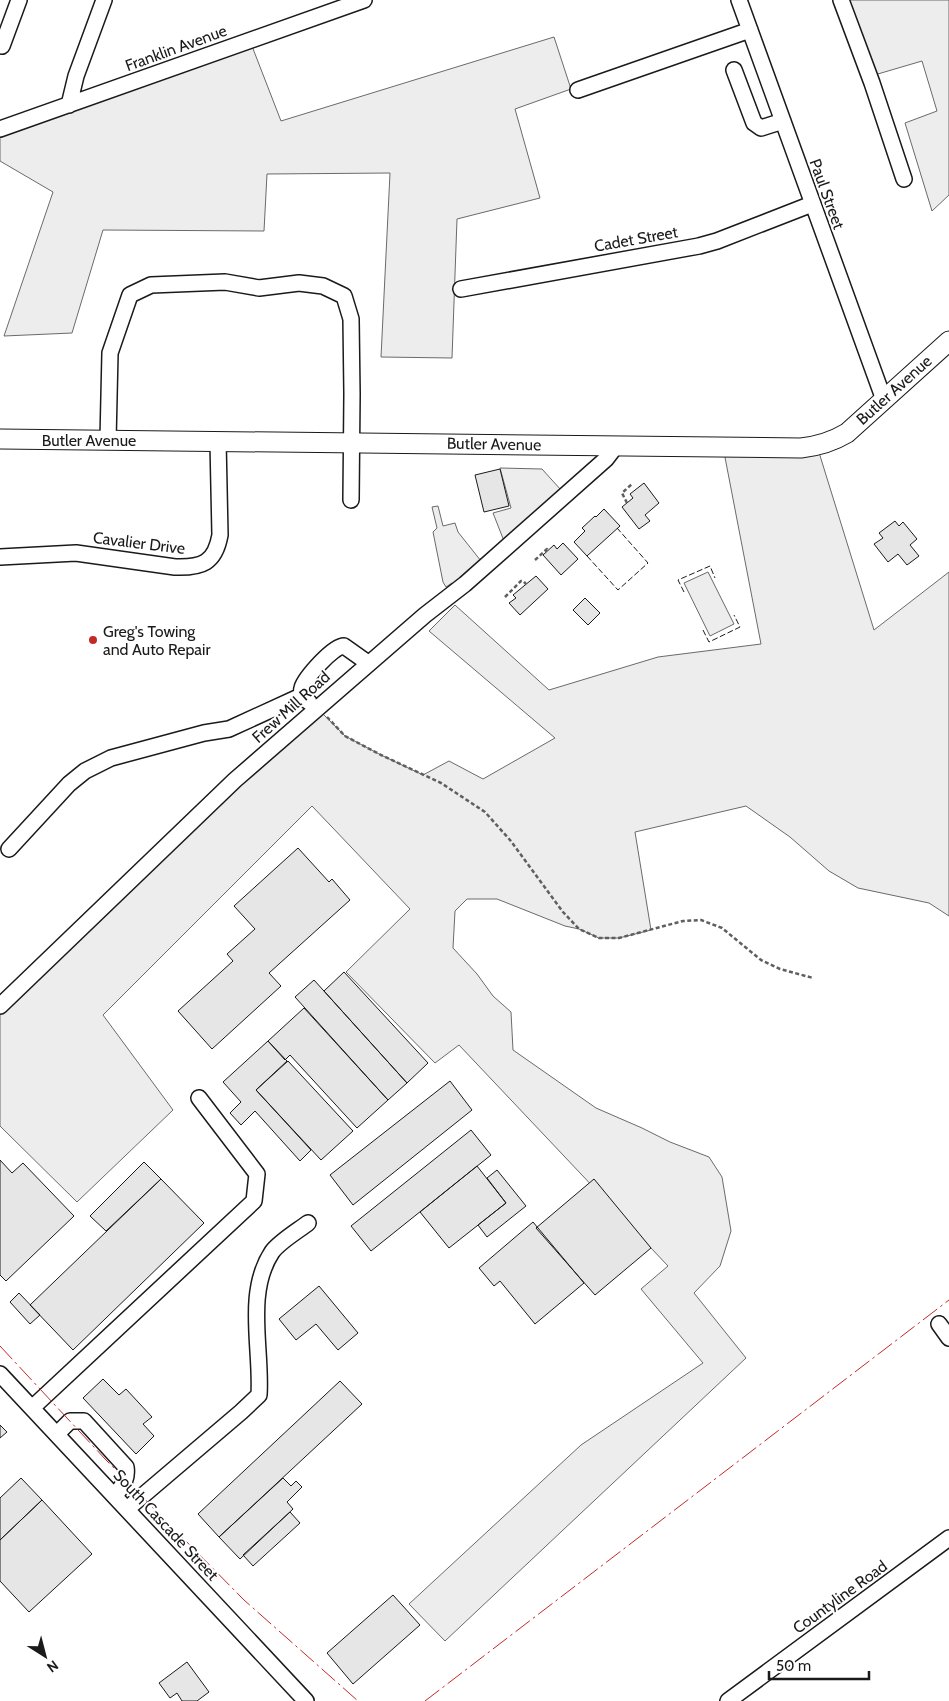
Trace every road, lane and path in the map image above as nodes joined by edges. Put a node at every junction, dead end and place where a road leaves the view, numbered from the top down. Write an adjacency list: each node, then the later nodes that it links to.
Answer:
1 (19, 0): 7 (street)
2 (104, 0): 10 (street)
3 (364, 0): 10 (street, Franklin Avenue)
4 (739, 0): 6 (street, Paul Street)
5 (841, 0): 13 (street)
6 (750, 30): 9 (street); 11 (street, Paul Street)
7 (2, 46)
8 (734, 70): 11 (street)
9 (578, 90)
10 (69, 105): 12 (street, Franklin Avenue)
11 (782, 121): 14 (street, Paul Street)
12 (0, 129)
13 (904, 179)
14 (812, 204): 15 (street, Cadet Street); 17 (street, Paul Street)
15 (461, 289)
16 (949, 341): 17 (main road, Butler Avenue)
17 (884, 400): 22 (main road, Butler Avenue)
18 (0, 440): 19 (main road, Butler Avenue)
19 (108, 440): 20 (main road, Butler Avenue); 21 (street)
20 (218, 441): 21 (main road, Butler Avenue); 27 (street, Cavalier Drive)
21 (352, 443): 22 (main road, Butler Avenue); 24 (street)
22 (616, 446): 31 (street, Frew Mill Road)
23 (632, 484): 25 (path)
24 (351, 500)
25 (627, 503)
26 (548, 550): 28 (path)
27 (0, 557)
28 (535, 560)
29 (526, 584): 30 (path)
30 (505, 597)
31 (368, 663): 32 (street); 33 (street, Frew Mill Road)
32 (301, 696): 33 (street); 34 (street)
33 (316, 708): 35 (path); 36 (street, Frew Mill Road)
34 (10, 848)
35 (813, 978)
36 (0, 1006)
37 (199, 1098): 42 (street)
38 (308, 1222): 45 (street)
39 (939, 1324): 40 (street)
40 (949, 1338)
41 (0, 1374): 42 (street, South Cascade Street)
42 (32, 1408): 43 (street, South Cascade Street)
43 (56, 1434): 44 (street, South Cascade Street); 44 (street)
44 (115, 1496): 45 (street, South Cascade Street)
45 (127, 1509): 47 (street, South Cascade Street)
46 (949, 1538): 48 (street, Countyline Road)
47 (306, 1701)
48 (728, 1701)

